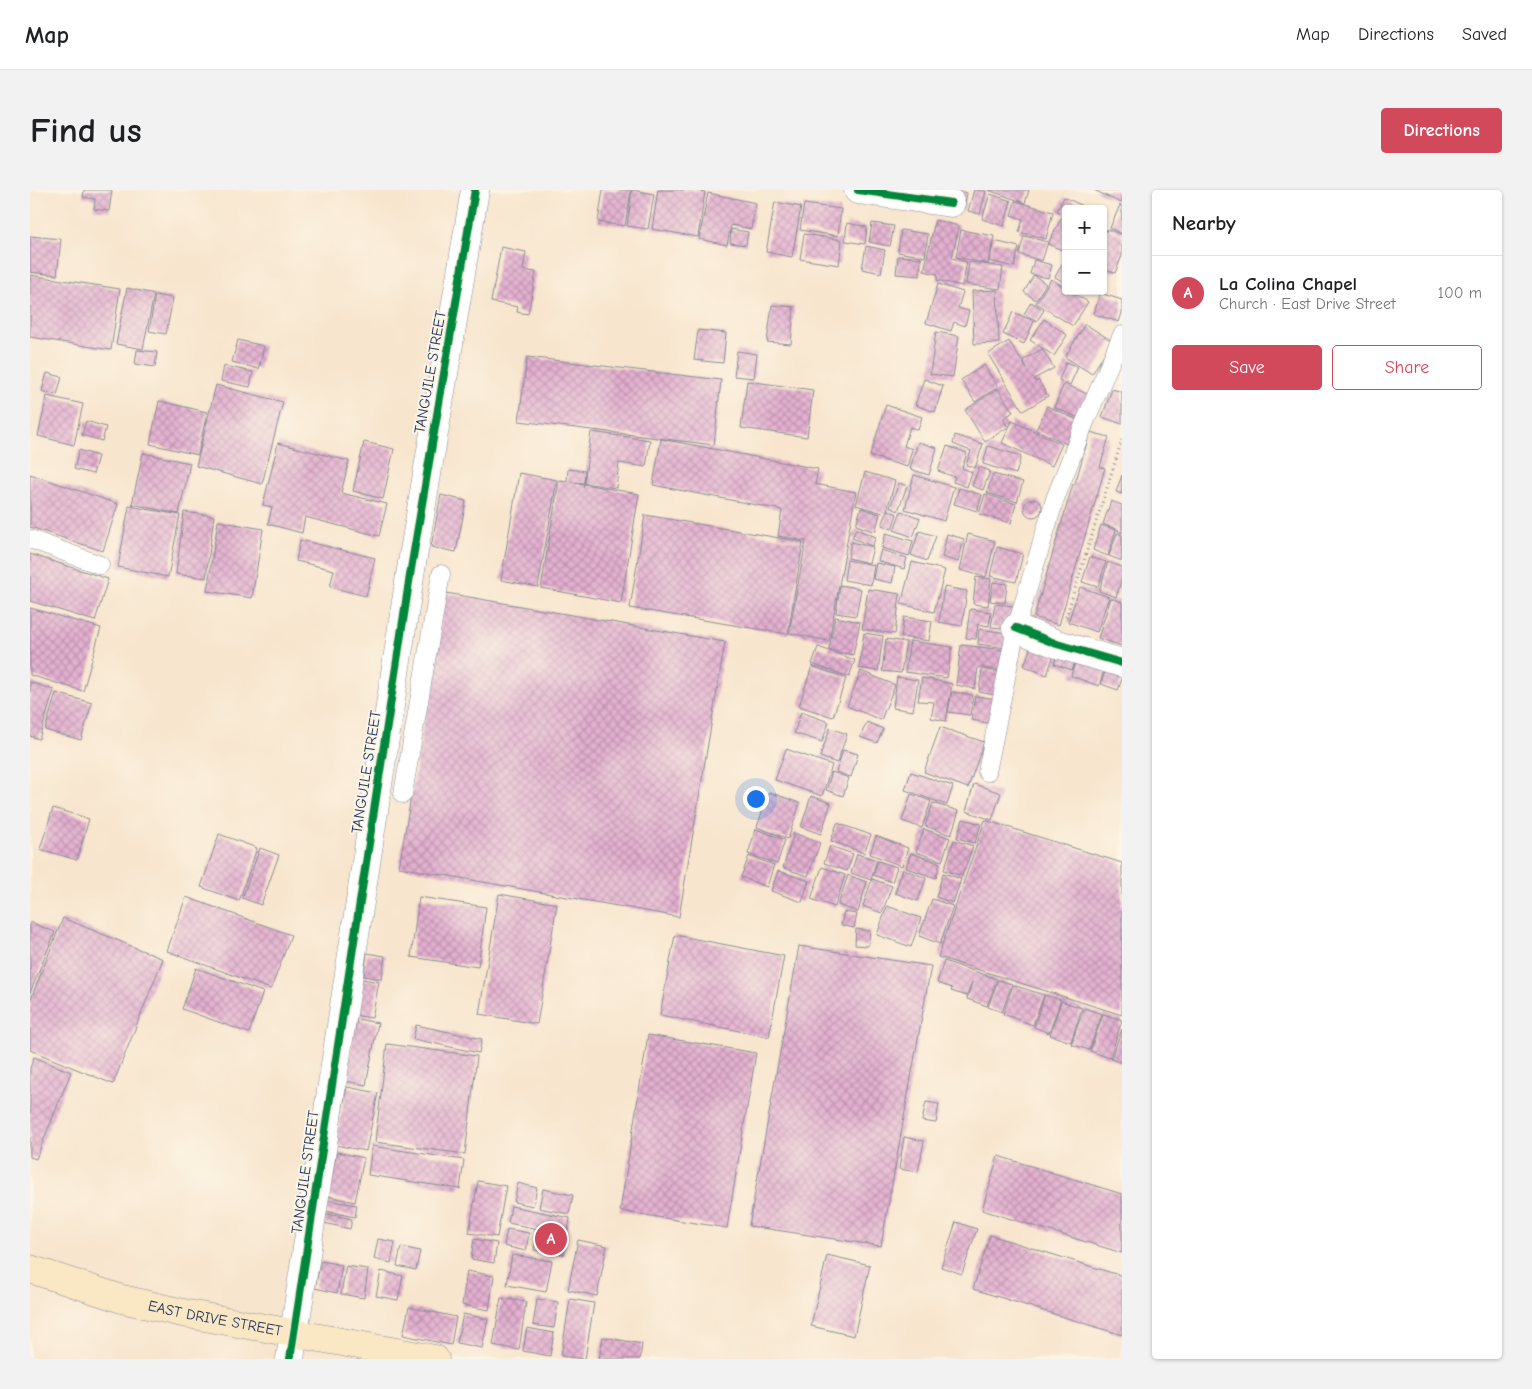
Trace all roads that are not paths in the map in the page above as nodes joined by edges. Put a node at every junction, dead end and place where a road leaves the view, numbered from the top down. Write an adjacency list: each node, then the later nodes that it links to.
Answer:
1 (475, 190): 13 (street, TANGUILE STREET)
2 (858, 190): 3 (street)
3 (951, 203)
4 (1122, 335): 8 (lane)
5 (30, 539): 6 (lane)
6 (100, 565)
7 (441, 574): 11 (lane)
8 (1016, 628): 9 (street); 10 (lane)
9 (1122, 664)
10 (987, 772)
11 (403, 794)
12 (30, 1269): 13 (street, EAST DRIVE STREET)
13 (292, 1346): 14 (street, EAST DRIVE STREET)
14 (435, 1359)

